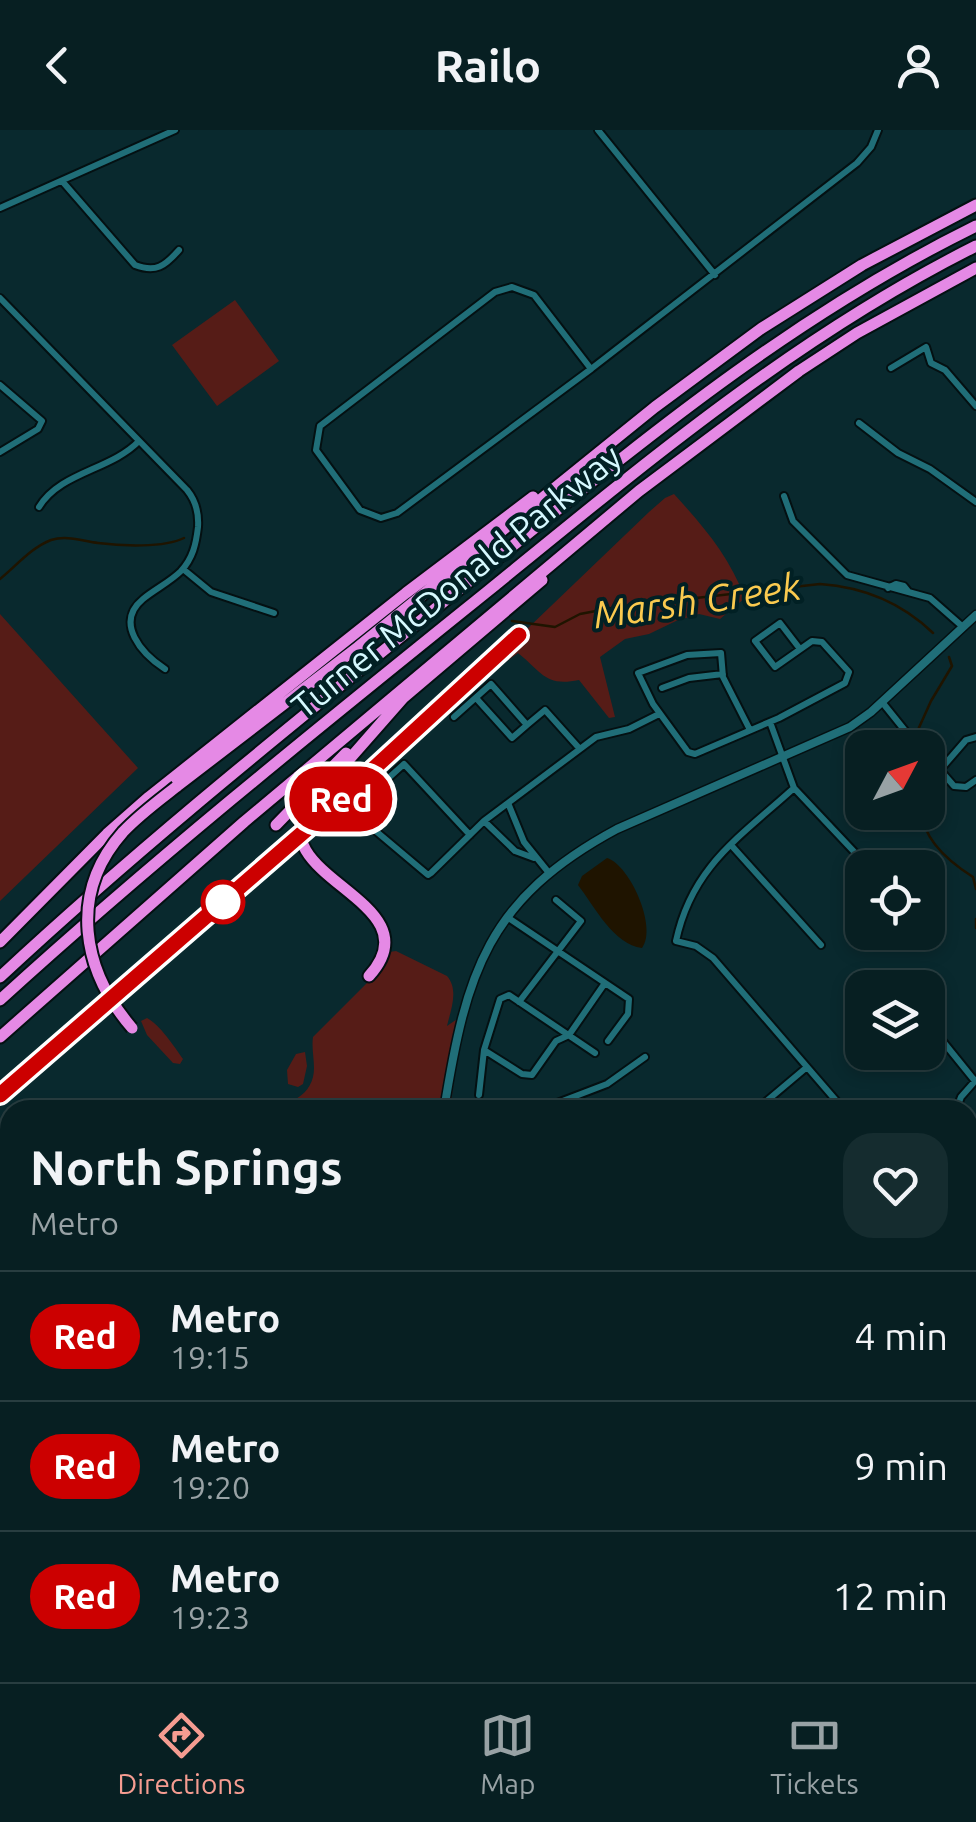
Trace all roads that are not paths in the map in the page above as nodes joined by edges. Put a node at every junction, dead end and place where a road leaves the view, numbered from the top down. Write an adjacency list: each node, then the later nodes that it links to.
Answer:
1 (175, 130): 4 (street)
2 (598, 130): 11 (street)
3 (878, 130): 11 (street)
4 (62, 181): 6 (street); 9 (street)
5 (976, 206): 19 (highway)
6 (0, 208)
7 (976, 226): 67 (highway, Turner McDonald Parkway)
8 (976, 246): 69 (highway, Turner McDonald Parkway)
9 (178, 250)
10 (976, 268): 24 (highway)
11 (715, 276): 13 (street)
12 (0, 298): 18 (street)
13 (591, 368): 13 (street)
14 (891, 368): 16 (street)
15 (0, 385): 20 (street)
16 (976, 406)
17 (860, 423): 22 (street)
18 (139, 441): 23 (street); 25 (street)
19 (603, 449): 63 (highway); 71 (highway, bridge)
20 (0, 452)
21 (784, 496): 28 (street)
22 (976, 502)
23 (39, 507)
24 (599, 523): 37 (highway); 73 (highway)
25 (183, 569): 26 (street); 30 (street)
26 (274, 613)
27 (976, 616): 28 (street)
28 (964, 626): 34 (street)
29 (800, 649): 29 (street); 38 (street)
30 (164, 669)
31 (723, 674): 32 (street); 35 (street); 40 (street)
32 (662, 688)
33 (476, 698): 36 (street); 39 (street); 39 (street)
34 (882, 702): 41 (street); 44 (street)
35 (659, 714): 40 (street); 43 (street)
36 (454, 717)
37 (384, 718): 51 (highway); 66 (highway)
38 (770, 722): 40 (street); 44 (street)
39 (527, 725): 43 (street)
40 (750, 730)
41 (905, 730)
42 (976, 737): 45 (street)
43 (579, 748): 49 (street)
44 (785, 757): 48 (street); 60 (street)
45 (945, 764)
46 (945, 776): 47 (street)
47 (976, 780)
48 (794, 788): 56 (street); 57 (street)
49 (508, 803): 50 (street); 52 (street)
50 (484, 821): 53 (street); 54 (street)
51 (276, 826)
52 (517, 829): 54 (street); 55 (street)
53 (470, 835): 53 (street)
54 (503, 841): 58 (street)
55 (524, 842): 58 (street); 59 (street)
56 (731, 846): 64 (street); 79 (street)
57 (852, 850)
58 (516, 852): 59 (street)
59 (534, 858): 60 (street)
60 (549, 873): 62 (street)
61 (556, 900): 65 (street)
62 (508, 916): 65 (street); 82 (street)
63 (0, 942)
64 (820, 945)
65 (559, 952): 68 (street); 70 (street)
66 (370, 976)
67 (0, 977)
68 (605, 983): 72 (street); 74 (street)
69 (0, 1000)
70 (519, 1002): 72 (street); 76 (street)
71 (132, 1028)
72 (569, 1034): 76 (street); 77 (street)
73 (0, 1037)
74 (608, 1042)
75 (945, 1043): 80 (street)
76 (484, 1050): 81 (street)
77 (595, 1053)
78 (645, 1056): 83 (street)
79 (807, 1067): 84 (street); 85 (street)
80 (976, 1080): 86 (street)
81 (479, 1095)
82 (448, 1100)
83 (565, 1100)
84 (768, 1100)
85 (832, 1100)
86 (960, 1100)

